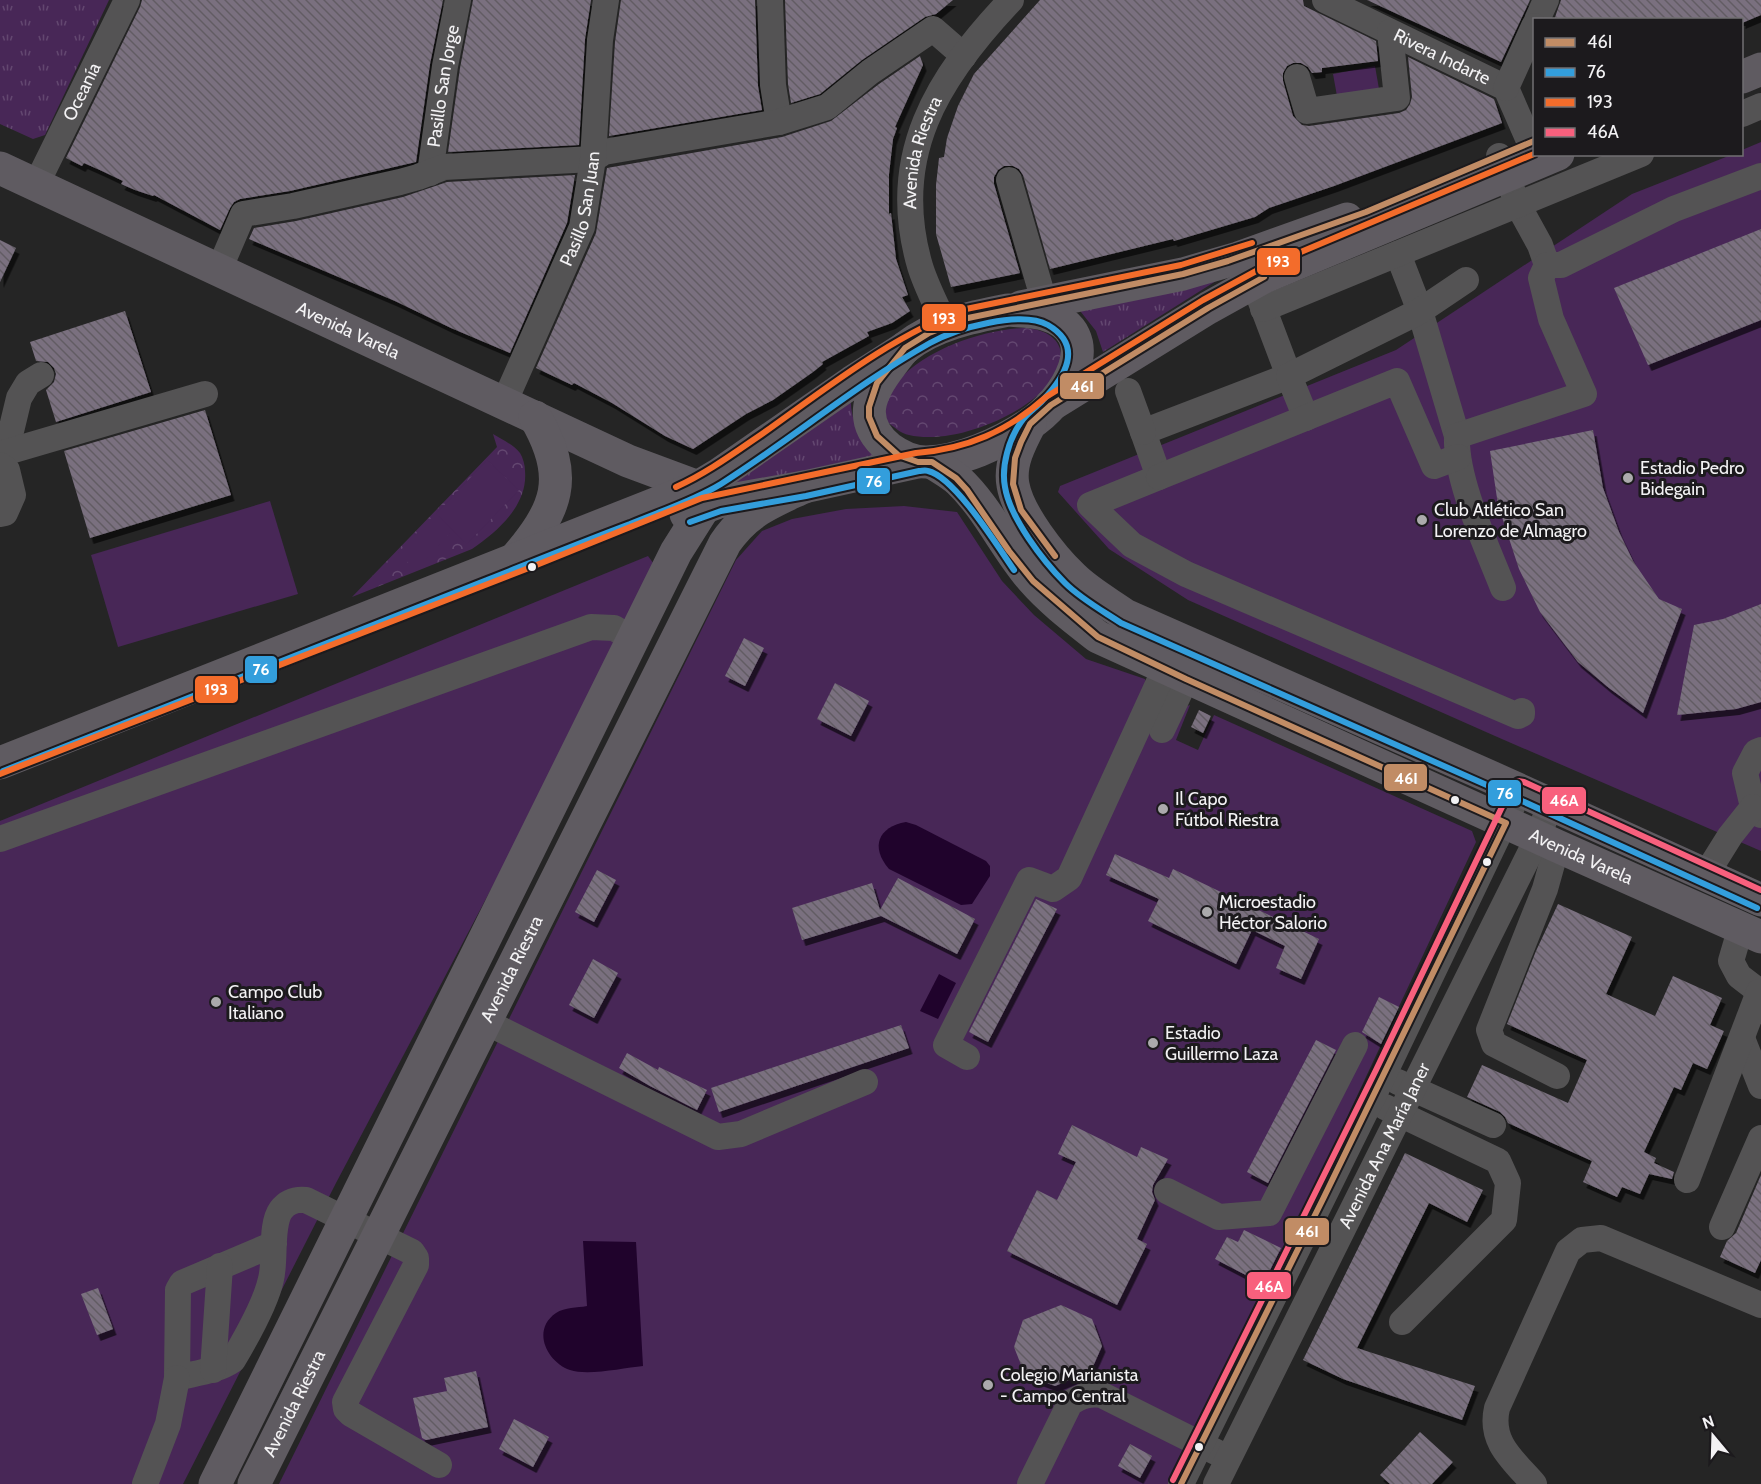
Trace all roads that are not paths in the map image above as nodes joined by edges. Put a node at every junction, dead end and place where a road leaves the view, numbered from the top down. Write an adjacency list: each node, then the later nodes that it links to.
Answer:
1 (127, 0): 30 (street, Oceanía)
2 (458, 0): 26 (street, Pasillo San Jorge)
3 (606, 0): 24 (street, Pasillo San Juan)
4 (770, 0): 20 (street)
5 (1011, 0): 12 (street, Avenida Riestra)
6 (1325, 0): 10 (street, Rivera Indarte)
7 (1546, 0): 8 (street)
8 (1538, 18)
9 (1533, 28): 17 (street)
10 (1390, 32): 15 (street); 17 (street, Rivera Indarte)
11 (1761, 49): 13 (main road)
12 (964, 56): 20 (street); 39 (street, Avenida Riestra)
13 (1743, 57)
14 (1761, 69): 16 (main road)
15 (1297, 77)
16 (1743, 77)
17 (1506, 88): 21 (street, Rivera Indarte)
18 (1761, 106): 19 (street)
19 (1743, 114)
20 (779, 122): 24 (street)
21 (1533, 133)
22 (1533, 154): 28 (main road)
23 (1630, 156): 28 (street)
24 (593, 159): 26 (street); 45 (street, Pasillo San Juan)
25 (0, 168): 30 (main road, Avenida Varela)
26 (430, 173): 33 (street)
27 (1761, 176): 32 (street)
28 (1508, 179): 31 (street); 32 (street); 35 (main road)
29 (1009, 180): 36 (street)
30 (36, 185): 33 (main road, Avenida Varela)
31 (1398, 254): 35 (street); 38 (street)
32 (1547, 266): 50 (street)
33 (219, 270): 45 (main road, Avenida Varela)
34 (1466, 280): 38 (street)
35 (1253, 282): 36 (main road); 42 (street); 46 (main road)
36 (1044, 301): 37 (main road)
37 (1008, 310): 39 (main road); 46 (main road)
38 (1420, 311): 42 (street); 50 (street)
39 (945, 325): 40 (main road)
40 (905, 348): 52 (main road); 55 (main road)
41 (41, 375): 51 (street)
42 (1289, 376): 48 (street); 49 (street)
43 (1128, 391): 49 (street)
44 (205, 394): 51 (street)
45 (504, 403): 47 (main road, Avenida Varela)
46 (1040, 415): 52 (main road); 68 (main road, Avenida Varela)
47 (535, 417): 55 (main road, Avenida Varela); 59 (main road)
48 (1306, 418): 50 (street); 53 (street)
49 (1143, 432): 53 (street)
50 (1457, 447): 60 (street)
51 (2, 457): 56 (street)
52 (925, 462): 54 (main road); 62 (main road, Avenida Varela)
53 (1159, 477): 63 (street)
54 (804, 487): 55 (main road); 72 (main road, Avenida Riestra)
55 (701, 497): 57 (main road); 58 (main road, Avenida Riestra); 59 (main road)
56 (0, 514)
57 (653, 527): 58 (main road); 67 (main road)
58 (676, 552): 61 (main road, Avenida Riestra)
59 (513, 561): 66 (main road)
60 (1503, 588)
61 (633, 639): 69 (main road, Avenida Riestra); 74 (street)
62 (1176, 674): 64 (street); 73 (main road, Avenida Varela); 83 (street)
63 (1522, 711)
64 (1162, 730)
65 (1761, 750): 71 (street)
66 (0, 763)
67 (0, 784)
68 (1520, 790): 70 (main road, Avenida Varela); 73 (street, Avenida Ana María Janer)
69 (553, 797): 72 (main road); 97 (main road, Avenida Riestra)
70 (1550, 805): 75 (street, Avenida Ana María Janer); 76 (main road, Avenida Varela)
71 (1757, 811): 76 (street)
72 (588, 815): 80 (main road, Avenida Riestra)
73 (1506, 823): 75 (main road, Avenida Varela); 84 (street, Avenida Ana María Janer)
74 (0, 839)
75 (1547, 842): 78 (main road, Avenida Varela); 85 (street); 88 (street, Avenida Ana María Janer)
76 (1705, 876): 77 (main road, Avenida Varela)
77 (1761, 900)
78 (1751, 932): 79 (street)
79 (1760, 993): 81 (street)
80 (486, 1022): 86 (street); 99 (main road, Avenida Riestra)
81 (1742, 1038): 87 (street); 94 (street)
82 (1355, 1045): 93 (street)
83 (967, 1057)
84 (1384, 1074): 88 (street); 89 (street, Avenida Ana María Janer)
85 (1557, 1077)
86 (865, 1082)
87 (1761, 1086)
88 (1412, 1090): 90 (street, Avenida Ana María Janer); 91 (street)
89 (1371, 1100): 90 (street); 96 (street, Avenida Ana María Janer)
90 (1400, 1114): 104 (street, Avenida Ana María Janer); 105 (street)
91 (1493, 1125)
92 (1761, 1138): 98 (street)
93 (1287, 1178): 95 (street); 96 (street)
94 (1687, 1180)
95 (1167, 1191)
96 (1323, 1198): 102 (street, Avenida Ana María Janer)
97 (346, 1218): 99 (street); 100 (street); 113 (main road, Avenida Riestra)
98 (1722, 1227)
99 (378, 1234): 110 (street); 114 (main road, Avenida Riestra)
100 (274, 1244): 101 (street); 106 (street)
101 (220, 1266): 106 (street); 107 (street)
102 (1280, 1285): 104 (street); 108 (street, Avenida Ana María Janer)
103 (1761, 1305): 117 (street)
104 (1304, 1307): 109 (street, Avenida Ana María Janer)
105 (1402, 1322)
106 (213, 1370): 107 (street)
107 (177, 1378): 112 (street)
108 (1201, 1444): 109 (street); 111 (street, Avenida Ana María Janer); 115 (street)
109 (1229, 1458): 116 (street, Avenida Ana María Janer)
110 (439, 1465)
111 (1185, 1477): 116 (street)
112 (145, 1484)
113 (214, 1484)
114 (254, 1484)
115 (1030, 1484)
116 (1216, 1484)
117 (1534, 1484)

